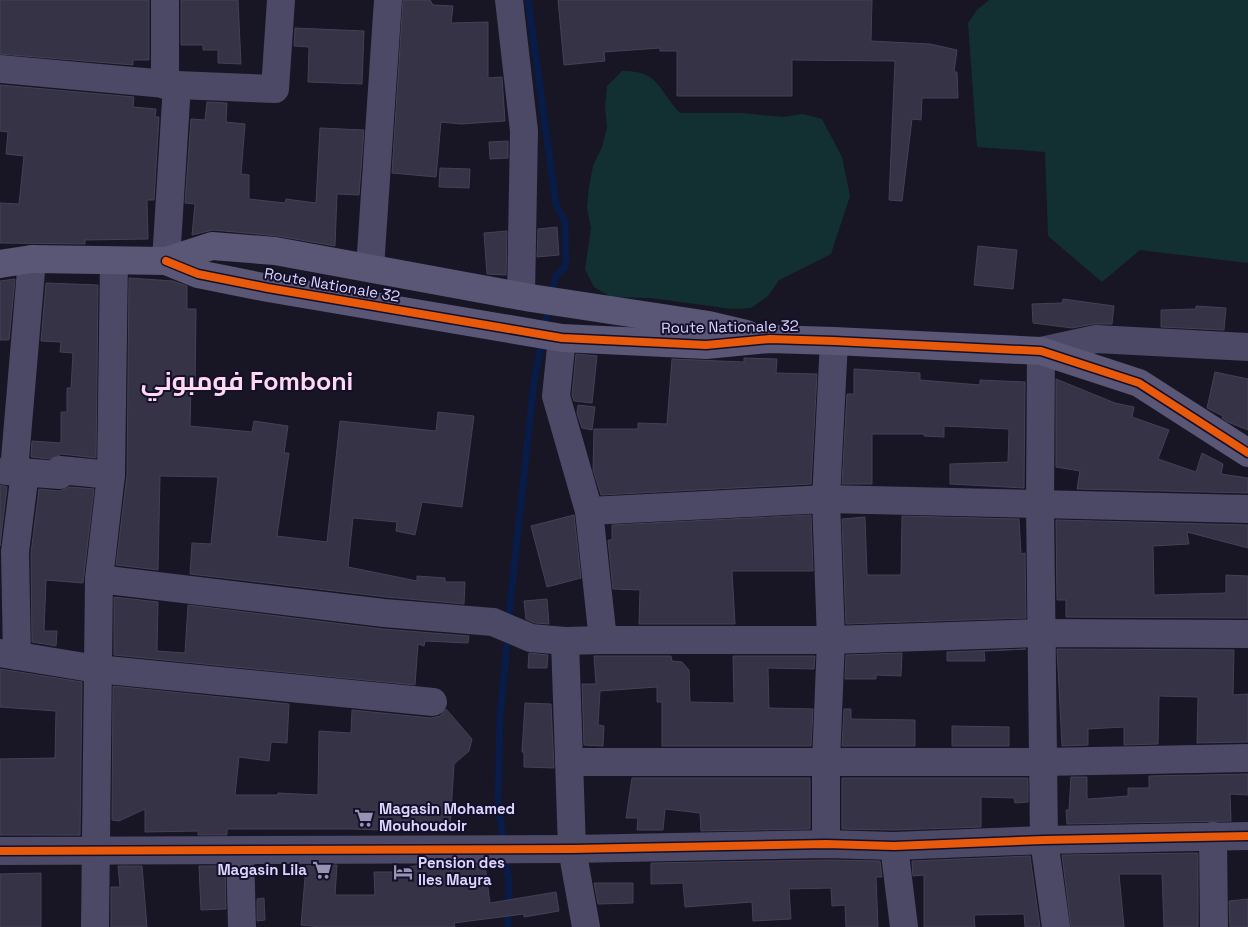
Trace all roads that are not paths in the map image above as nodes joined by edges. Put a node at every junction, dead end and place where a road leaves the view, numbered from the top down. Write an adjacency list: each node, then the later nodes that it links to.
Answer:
1 (165, 0): 6 (street)
2 (281, 0): 6 (street)
3 (388, 0): 11 (street)
4 (509, 0): 12 (street)
5 (0, 69): 6 (street)
6 (171, 85): 9 (street)
7 (32, 259): 8 (street, Route Nationale 32); 10 (street, Route Nationale 32); 19 (street)
8 (114, 261): 9 (street, Route Nationale 32); 20 (street)
9 (166, 261): 11 (street, Route Nationale 32); 13 (street, Route Nationale 32)
10 (0, 264)
11 (370, 268): 12 (street, Route Nationale 32)
12 (526, 297): 14 (street, Route Nationale 32)
13 (557, 337): 14 (street, Route Nationale 32); 24 (street)
14 (770, 339): 15 (street, Route Nationale 32)
15 (834, 341): 17 (street, Route Nationale 32); 21 (street)
16 (1248, 347): 17 (street)
17 (1042, 352): 18 (street, Route Nationale 32); 22 (street)
18 (1248, 453)
19 (13, 471): 20 (street); 31 (street)
20 (111, 475): 25 (street)
21 (826, 499): 22 (street); 24 (street); 29 (street)
22 (1040, 505): 23 (street); 26 (street)
23 (1248, 509)
24 (589, 511): 28 (street)
25 (99, 579): 30 (street); 32 (street)
26 (1041, 633): 27 (street); 29 (street); 37 (street)
27 (1248, 634)
28 (603, 640): 29 (street); 30 (street)
29 (831, 640): 36 (street)
30 (566, 641): 35 (street)
31 (8, 654): 32 (street)
32 (97, 669): 33 (street); 46 (street)
33 (433, 702)
34 (1248, 758): 37 (street)
35 (569, 762): 36 (street); 43 (street)
36 (826, 762): 37 (street); 41 (street)
37 (1042, 762): 40 (street)
38 (1213, 836): 39 (street); 40 (street); 52 (street)
39 (1248, 836)
40 (1044, 840): 42 (street); 51 (street)
41 (826, 844): 42 (street); 43 (street)
42 (894, 846): 50 (street)
43 (572, 849): 44 (street); 49 (street)
44 (240, 850): 46 (street); 48 (street)
45 (0, 851): 46 (street)
46 (96, 852): 47 (street)
47 (95, 927)
48 (242, 927)
49 (586, 927)
50 (904, 927)
51 (1056, 927)
52 (1214, 927)

